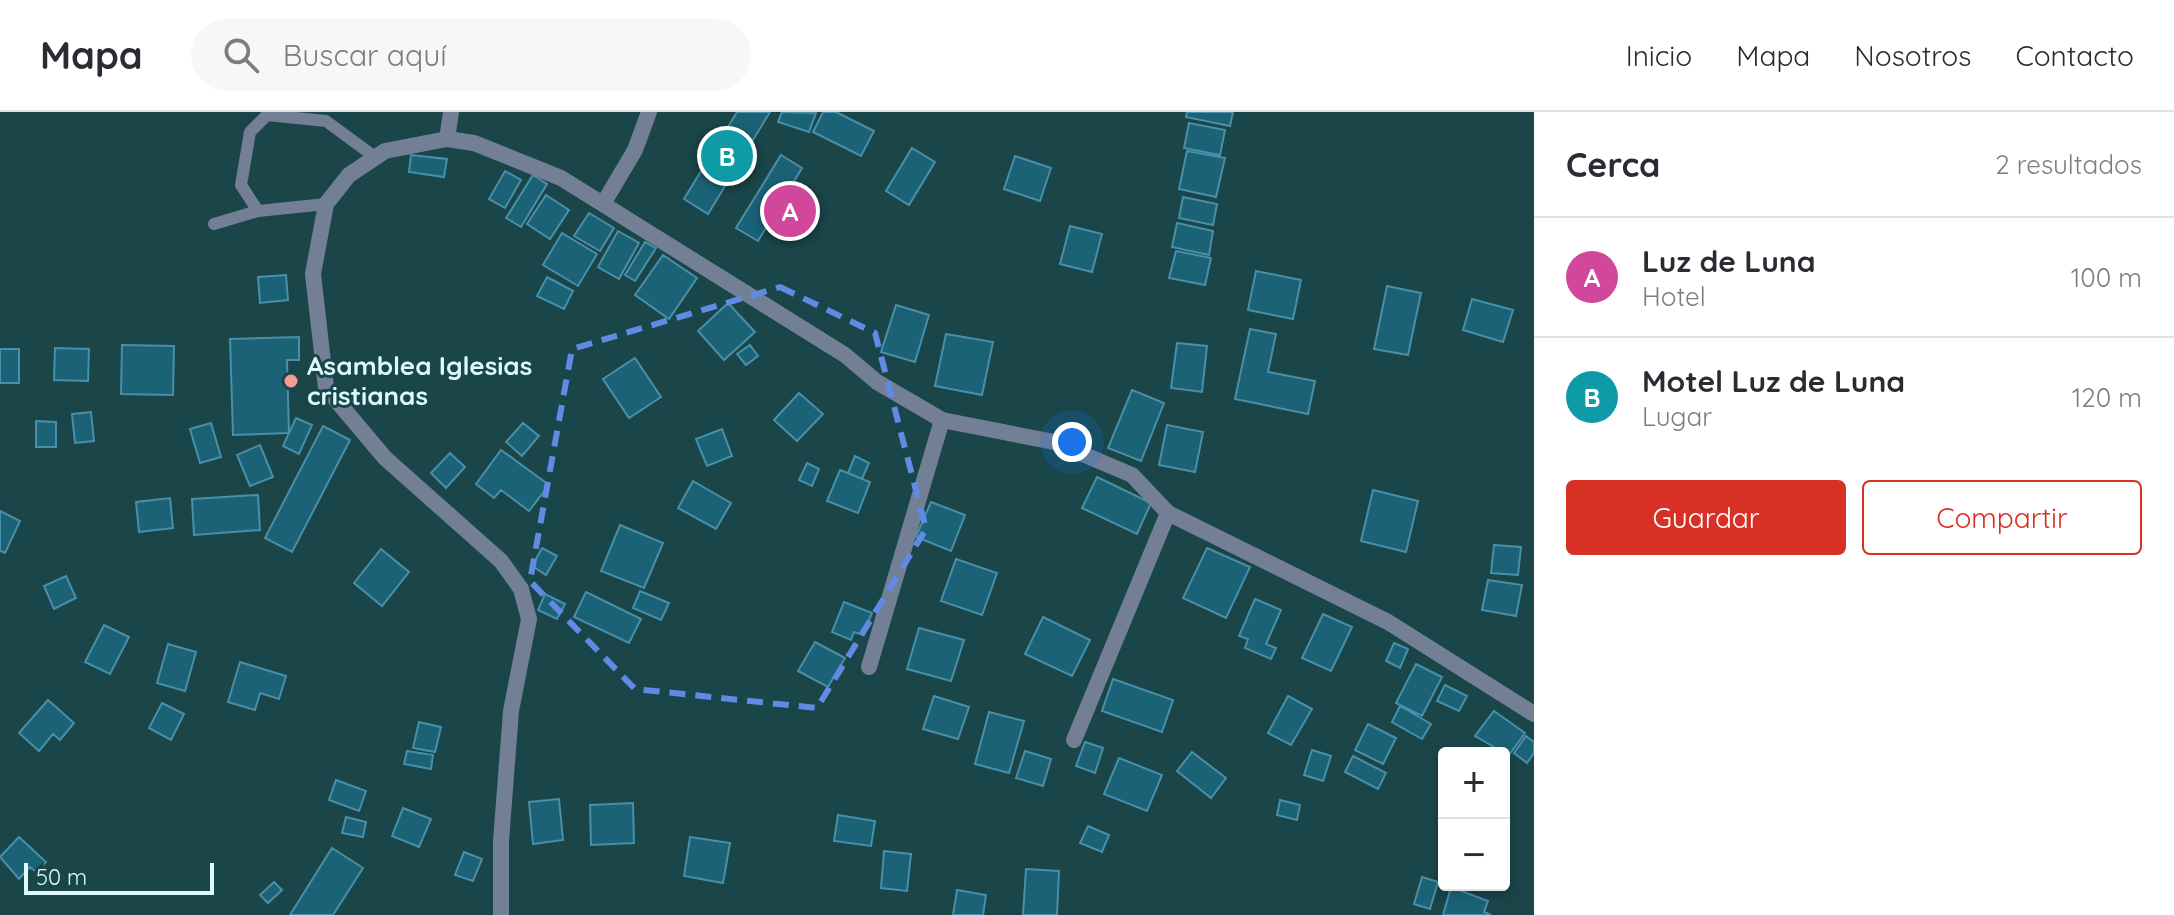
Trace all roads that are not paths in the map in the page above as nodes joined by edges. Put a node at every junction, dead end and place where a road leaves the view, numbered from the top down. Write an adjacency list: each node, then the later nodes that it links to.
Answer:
1 (451, 112): 3 (street)
2 (649, 112): 6 (street)
3 (447, 139): 4 (street); 6 (street)
4 (375, 157): 5 (street); 7 (lane)
5 (326, 204): 7 (lane); 14 (street)
6 (603, 204): 9 (street)
7 (258, 211): 8 (lane)
8 (214, 224)
9 (942, 420): 10 (street); 11 (street)
10 (1168, 513): 12 (street); 13 (street)
11 (869, 667)
12 (1534, 714)
13 (1074, 740)
14 (501, 915)

